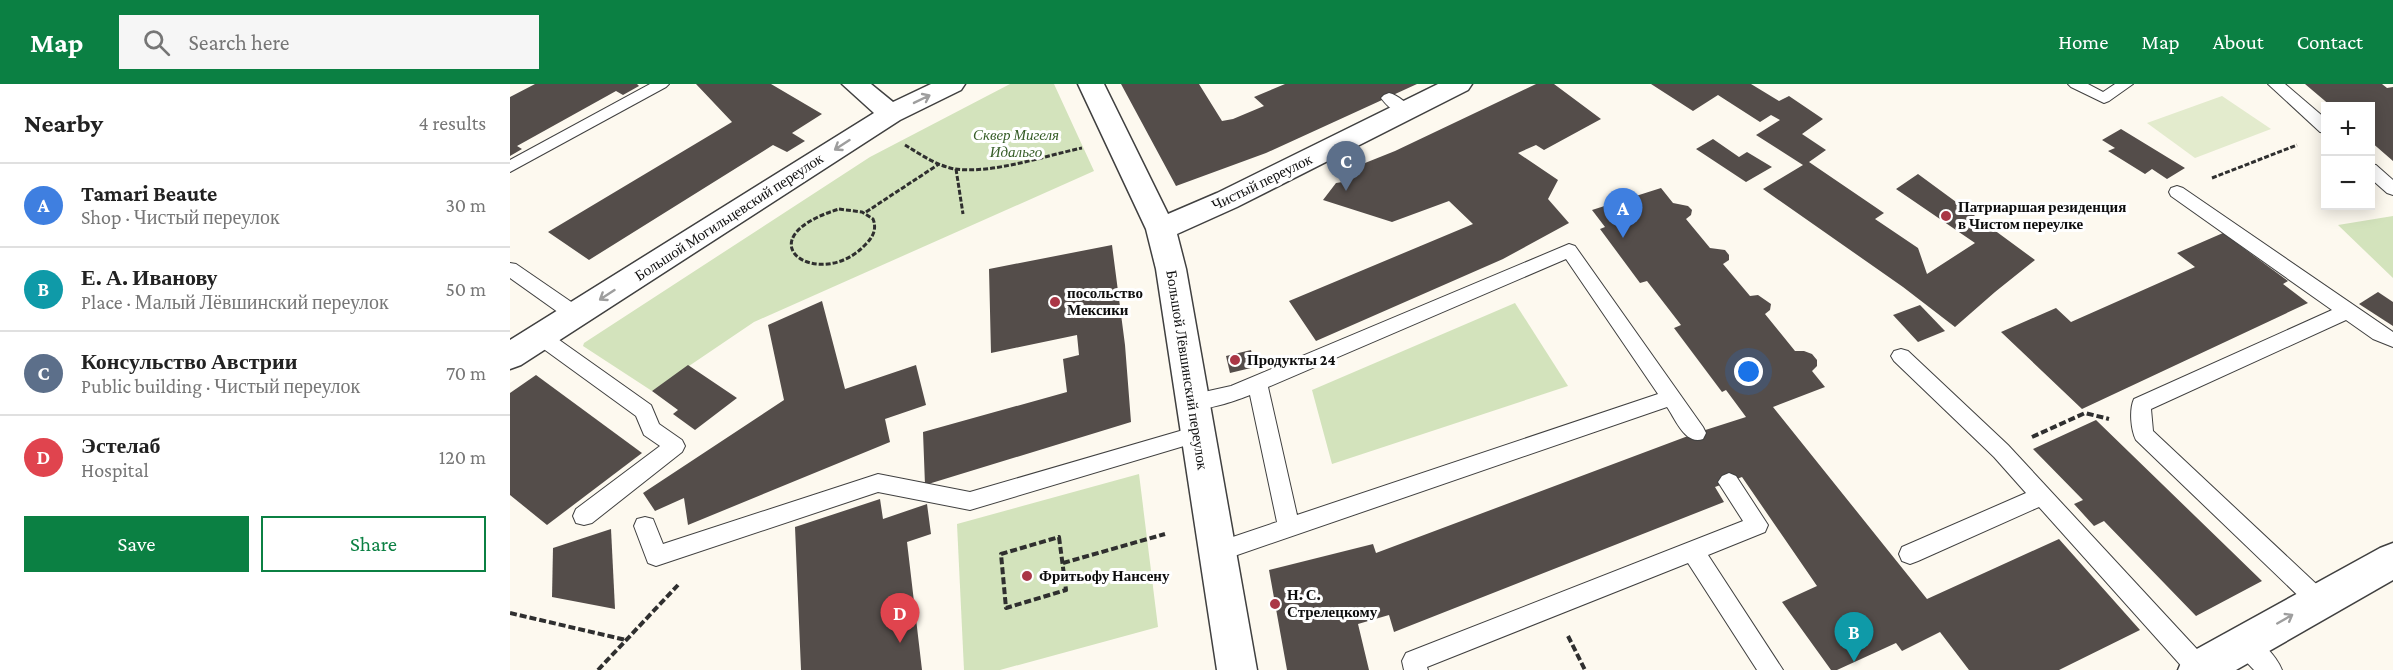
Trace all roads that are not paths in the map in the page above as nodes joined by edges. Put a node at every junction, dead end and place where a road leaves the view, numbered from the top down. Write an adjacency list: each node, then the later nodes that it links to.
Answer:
1 (661, 84): 11 (lane)
2 (855, 84): 10 (street)
3 (952, 84): 10 (street, Большой Могильцевский переулок, one-way to 3)
4 (1091, 84): 15 (street, Большой Лёвшинский переулок)
5 (1459, 84): 15 (street, Чистый переулок)
6 (2076, 84): 7 (lane)
7 (2125, 84)
8 (2276, 84): 9 (lane)
9 (2321, 124)
10 (895, 127): 18 (street, Большой Могильцевский переулок, one-way to 18)
11 (510, 168)
12 (2375, 173): 13 (lane)
13 (2393, 189)
14 (2177, 192): 17 (lane)
15 (1161, 229): 25 (street, Большой Лёвшинский переулок)
16 (510, 269): 18 (lane)
17 (2347, 311): 20 (lane); 37 (lane)
18 (576, 315): 19 (street, Большой Могильцевский переулок)
19 (541, 337): 21 (street, Большой Могильцевский переулок); 30 (lane)
20 (2393, 340)
21 (510, 356)
22 (1901, 356): 29 (lane)
23 (1257, 384): 24 (lane); 25 (lane); 32 (lane)
24 (1671, 397): 26 (lane); 32 (lane)
25 (1193, 402): 27 (street, Большой Лёвшинский переулок)
26 (1696, 433)
27 (1197, 434): 31 (lane); 34 (street, Большой Лёвшинский переулок)
28 (1729, 482): 33 (lane)
29 (2042, 496): 35 (lane); 39 (lane)
30 (584, 516)
31 (645, 526)
32 (1289, 527): 34 (lane)
33 (1693, 551): 41 (lane); 42 (lane)
34 (1217, 552): 40 (street, Большой Лёвшинский переулок)
35 (1910, 554)
36 (2393, 560): 37 (street)
37 (2319, 601): 38 (street, one-way to 37)
38 (2244, 643): 39 (street); 43 (lane)
39 (2199, 669)
40 (1237, 670)
41 (1416, 670)
42 (1771, 670)
43 (2270, 670)

